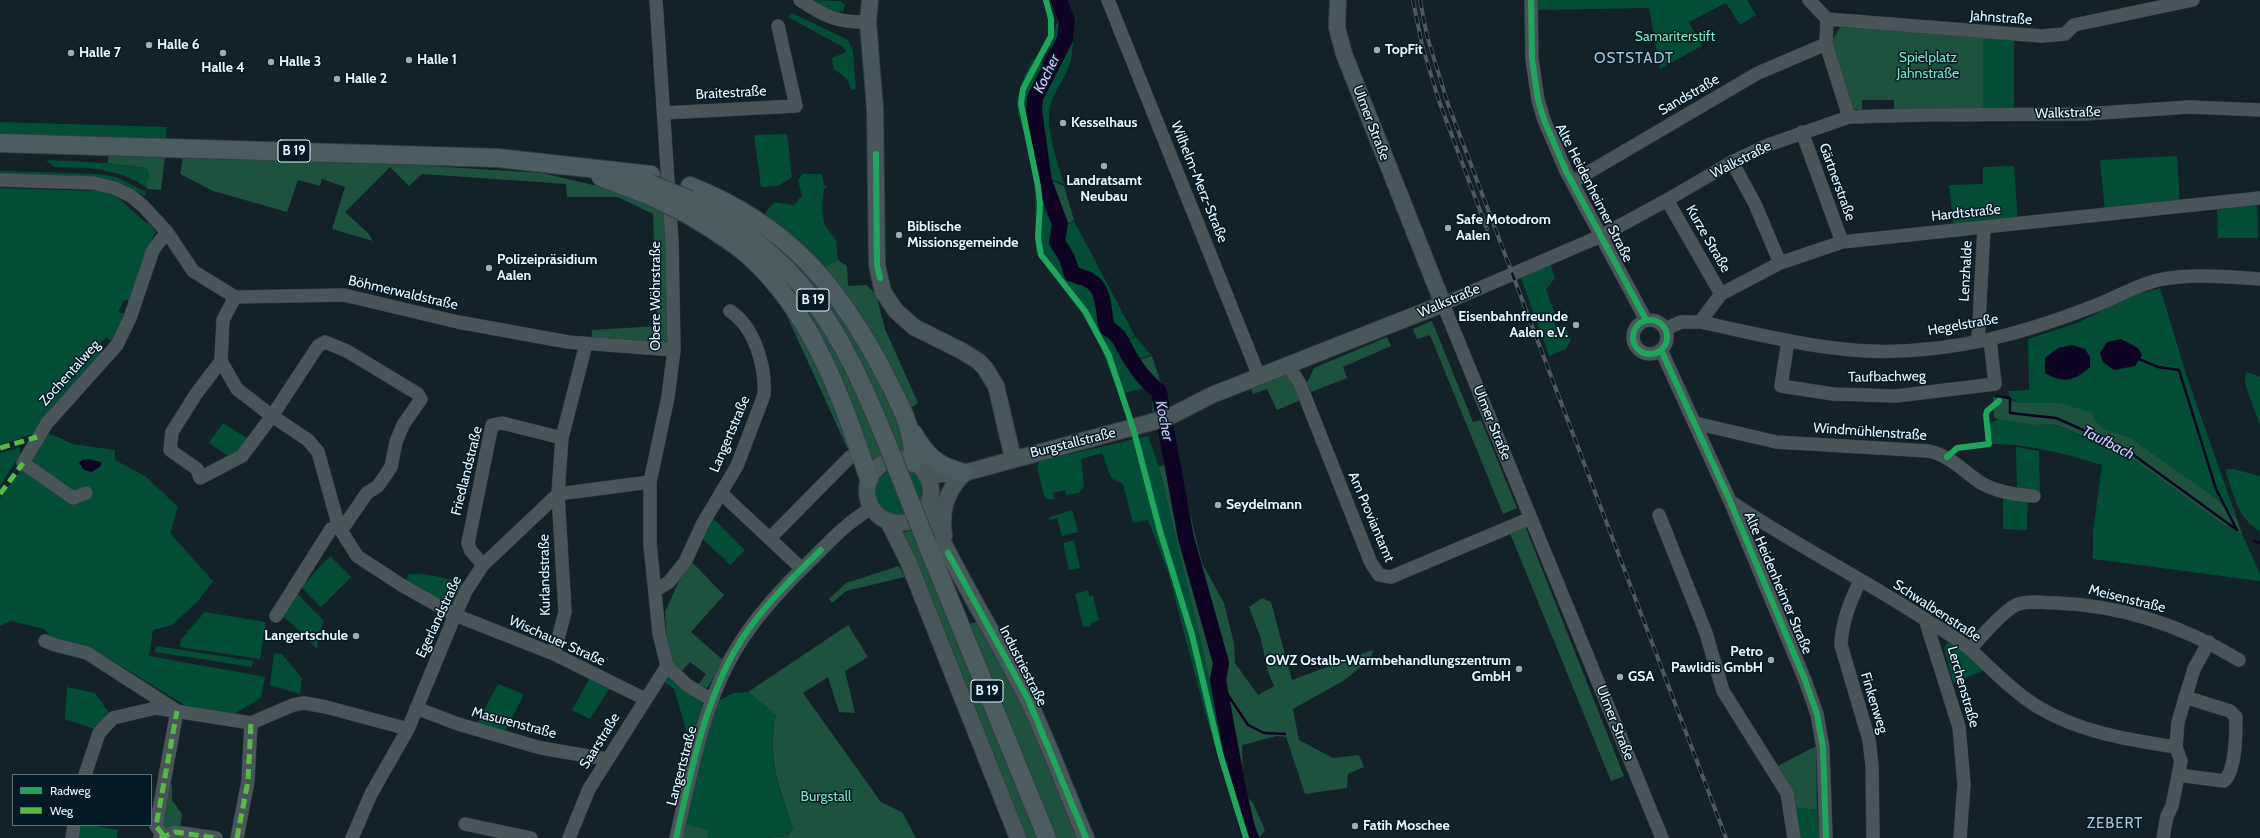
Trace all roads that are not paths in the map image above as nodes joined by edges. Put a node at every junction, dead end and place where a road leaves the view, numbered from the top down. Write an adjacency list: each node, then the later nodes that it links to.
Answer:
1 (656, 0): 15 (street, Obere Wöhrstraße)
2 (800, 0): 11 (street)
3 (858, 0): 11 (main road)
4 (870, 0): 11 (main road)
5 (1108, 0): 47 (street, Wilhelm-Merz-Straße)
6 (1531, 0): 22 (street, Alte Heidenheimer Straße)
7 (1810, 0): 10 (street)
8 (2193, 0): 10 (street, Jahnstraße)
9 (1338, 2): 35 (main road, Ulmer Straße)
10 (1827, 19): 13 (street)
11 (868, 22): 51 (main road)
12 (778, 26): 15 (street, Braitestraße)
13 (1826, 44): 16 (street); 22 (street, Sandstraße)
14 (2260, 110): 16 (street, Walkstraße)
15 (664, 113): 43 (street, Obere Wöhrstraße)
16 (1849, 117): 17 (street, Walkstraße)
17 (1802, 132): 19 (street, Walkstraße); 30 (street, Gärtnerstraße)
18 (0, 143): 20 (highway, B 19)
19 (1732, 162): 26 (street, Walkstraße); 31 (street)
20 (559, 163): 23 (highway); 23 (highway, B 19)
21 (0, 180): 28 (street)
22 (1572, 182): 29 (street, Alte Heidenheimer Straße)
23 (650, 185): 25 (highway, B 19, bridge)
24 (2260, 198): 27 (street, Hardtstraße)
25 (690, 200): 49 (highway); 59 (highway); 109 (highway, B 19, bridge)
26 (1667, 200): 29 (street, Walkstraße); 33 (street, Kurze Straße)
27 (1984, 227): 30 (street, Hardtstraße); 40 (street, Lenzhalde)
28 (167, 232): 34 (street); 61 (street, Zochentalweg)
29 (1600, 236): 35 (street, Walkstraße); 37 (street, Alte Heidenheimer Straße)
30 (1842, 242): 31 (street, Hardtstraße)
31 (1780, 263): 33 (street, Hardtstraße)
32 (2260, 279): 40 (street, Hegelstraße)
33 (1721, 294): 38 (street, Hardtstraße)
34 (235, 297): 42 (street, Böhmerwaldstraße); 45 (street)
35 (1443, 304): 46 (main road, Walkstraße); 69 (street, Ulmer Straße)
36 (730, 311): 62 (street, Langertstraße)
37 (1646, 320): 39 (street); 44 (street)
38 (1700, 322): 39 (street, Hegelstraße); 41 (street, Hegelstraße)
39 (1665, 329): 44 (street)
40 (1984, 340): 41 (street, Hegelstraße); 41 (street, Taufbachweg)
41 (1788, 341)
42 (586, 344): 43 (street, Böhmerwaldstraße); 52 (street)
43 (674, 350): 60 (street, Obere Wöhrstraße)
44 (1661, 350): 50 (street, Alte Heidenheimer Straße)
45 (221, 361): 48 (street, Wischauer Straße); 48 (street)
46 (1293, 363): 47 (main road, Walkstraße); 69 (street, Am Proviantamt)
47 (1259, 376): 54 (main road, Burgstallstraße)
48 (272, 416): 71 (street, Wischauer Straße); 71 (street)
49 (907, 422): 55 (highway); 57 (highway)
50 (1695, 423): 64 (street, Windmühlenstraße); 65 (street, Alte Heidenheimer Straße)
51 (1007, 433): 54 (main road); 56 (main road)
52 (562, 438): 63 (street); 74 (street, Friedlandstraße)
53 (850, 457): 72 (street)
54 (1013, 458): 56 (main road, Burgstallstraße)
55 (913, 463): 58 (main road); 59 (main road)
56 (989, 465): 57 (main road, Burgstallstraße)
57 (964, 473): 58 (main road, Burgstallstraße); 66 (main road); 73 (main road)
58 (926, 475): 66 (main road)
59 (870, 479): 67 (main road)
60 (650, 482): 63 (street); 77 (street, Obere Wöhrstraße)
61 (86, 493)
62 (721, 493): 72 (street); 77 (street, Langertstraße)
63 (558, 494): 74 (street, Egerlandstraße); 84 (street, Kurlandstraße)
64 (2034, 496)
65 (1730, 500): 76 (street, Schwalbenstraße); 113 (street, Alte Heidenheimer Straße)
66 (929, 502): 70 (main road); 73 (main road, Industriestraße)
67 (872, 508): 70 (main road); 75 (street)
68 (1659, 515): 112 (street)
69 (1531, 518): 111 (street, Ulmer Straße)
70 (888, 521): 108 (main road)
71 (339, 527): 78 (street, Wischauer Straße); 79 (street)
72 (770, 538): 75 (street)
73 (948, 553): 110 (main road, Industriestraße)
74 (483, 565): 78 (street, Egerlandstraße)
75 (802, 569): 89 (street)
76 (1860, 581): 80 (street, Schwalbenstraße); 114 (street, Finkenweg)
77 (656, 590): 86 (street)
78 (454, 615): 84 (street, Wischauer Straße); 90 (street, Egerlandstraße)
79 (276, 616)
80 (1925, 619): 83 (street, Schwalbenstraße); 115 (street, Lerchenstraße)
81 (45, 641): 91 (street)
82 (2209, 642): 83 (street, Meisenstraße); 85 (street, Meisenstraße); 87 (street)
83 (1970, 649): 94 (street, Schwalbenstraße)
84 (554, 654): 88 (street, Wischauer Straße)
85 (2239, 660)
86 (667, 666): 88 (street, Saarstraße); 89 (street)
87 (2185, 697): 94 (street); 97 (street)
88 (645, 699): 95 (street, Saarstraße)
89 (712, 700): 107 (street, Langertstraße)
90 (416, 708): 93 (street, Egerlandstraße); 95 (street, Masurenstraße)
91 (177, 711): 92 (street); 96 (street); 100 (street)
92 (251, 722): 93 (street); 103 (street)
93 (408, 729): 104 (street, Egerlandstraße)
94 (2176, 747): 97 (street)
95 (606, 759): 106 (street, Saarstraße)
96 (85, 774)
97 (2178, 775): 116 (street)
98 (465, 824): 105 (street)
99 (74, 826): 101 (street)
100 (161, 837): 102 (street)
101 (72, 838)
102 (216, 838)
103 (236, 838)
104 (352, 838)
105 (531, 838)
106 (569, 838)
107 (676, 838)
108 (1018, 838)
109 (1047, 838)
110 (1086, 838)
111 (1662, 838)
112 (1794, 838)
113 (1826, 838)
114 (1873, 838)
115 (1960, 838)
116 (2163, 838)

